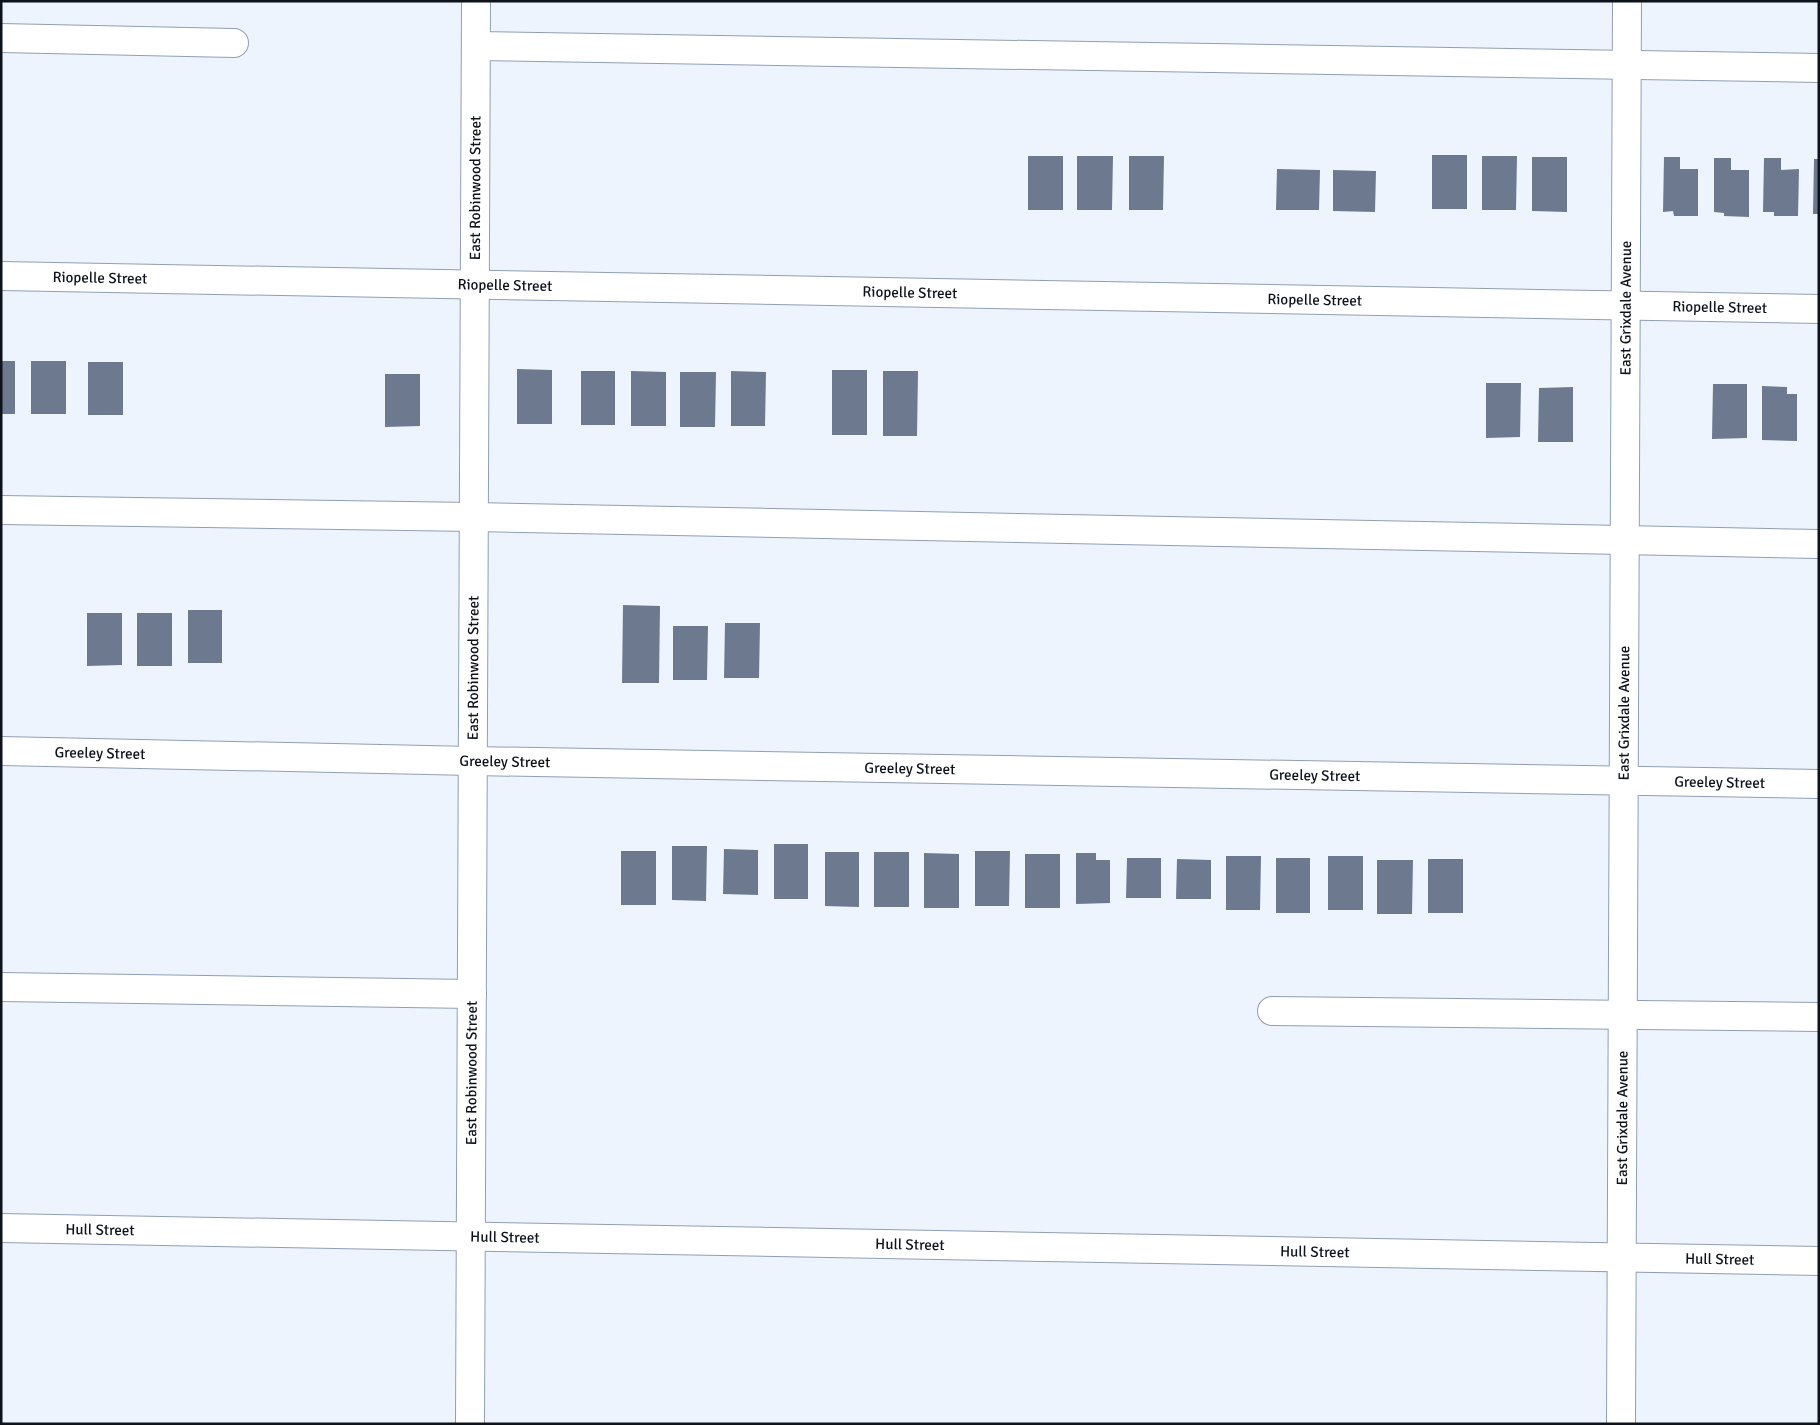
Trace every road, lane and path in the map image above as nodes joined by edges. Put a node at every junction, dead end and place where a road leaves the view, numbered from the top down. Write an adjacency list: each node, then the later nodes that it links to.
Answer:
1 (476, 1): 5 (street, East Robinwood Street)
2 (1627, 1): 6 (street, East Grixdale Avenue)
3 (1, 38): 4 (street)
4 (234, 43)
5 (476, 46): 6 (street); 9 (street, East Robinwood Street)
6 (1626, 66): 7 (street); 10 (street, East Grixdale Avenue)
7 (1819, 68)
8 (1, 276): 9 (street, Riopelle Street)
9 (475, 285): 10 (street, Riopelle Street); 13 (street, East Robinwood Street)
10 (1625, 305): 11 (street, Riopelle Street); 14 (street, East Grixdale Avenue)
11 (1819, 309)
12 (1, 510): 13 (street)
13 (474, 517): 14 (street); 17 (street, East Robinwood Street)
14 (1625, 540): 15 (street); 18 (street, East Grixdale Avenue)
15 (1819, 544)
16 (1, 751): 17 (street, Greeley Street)
17 (473, 761): 18 (street, Greeley Street); 21 (street, East Robinwood Street)
18 (1624, 781): 19 (street, Greeley Street); 23 (street, East Grixdale Avenue)
19 (1819, 784)
20 (1, 987): 21 (street)
21 (472, 994): 26 (street, East Robinwood Street)
22 (1272, 1011): 23 (street)
23 (1623, 1014): 24 (street); 27 (street, East Grixdale Avenue)
24 (1819, 1017)
25 (1, 1228): 26 (street, Hull Street)
26 (471, 1236): 27 (street, Hull Street); 29 (street, East Robinwood Street)
27 (1622, 1257): 28 (street, Hull Street); 30 (street, East Grixdale Avenue)
28 (1819, 1261)
29 (470, 1424)
30 (1621, 1424)

